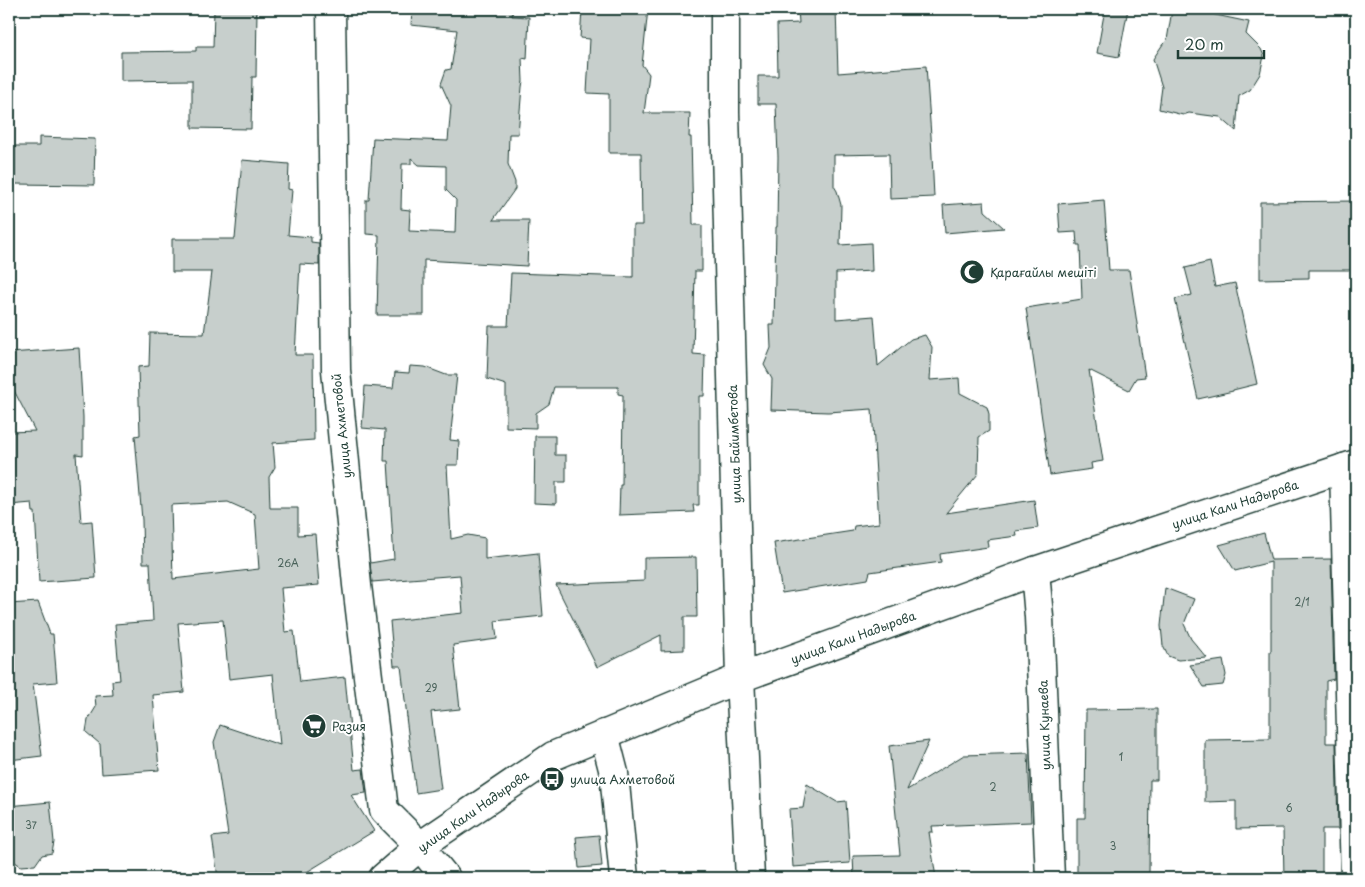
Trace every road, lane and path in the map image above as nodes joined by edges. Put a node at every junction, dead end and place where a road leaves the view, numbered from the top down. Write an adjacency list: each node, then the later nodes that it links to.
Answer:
1 (331, 9): 7 (street, улица Ахметовой)
2 (725, 9): 5 (street, улица Байимбетова)
3 (1350, 466): 4 (street, улица Кали Надырова); 13 (street)
4 (1035, 571): 5 (street, улица Кали Надырова); 12 (street, улица Кунаева)
5 (740, 678): 6 (street, улица Кали Надырова); 11 (street, улица Байимбетова)
6 (604, 734): 7 (street, улица Кали Надырова); 10 (street)
7 (420, 846): 8 (street, улица Кали Надырова); 9 (street, улица Ахметовой)
8 (383, 878)
9 (446, 878)
10 (624, 878)
11 (750, 878)
12 (1050, 878)
13 (1355, 878)

